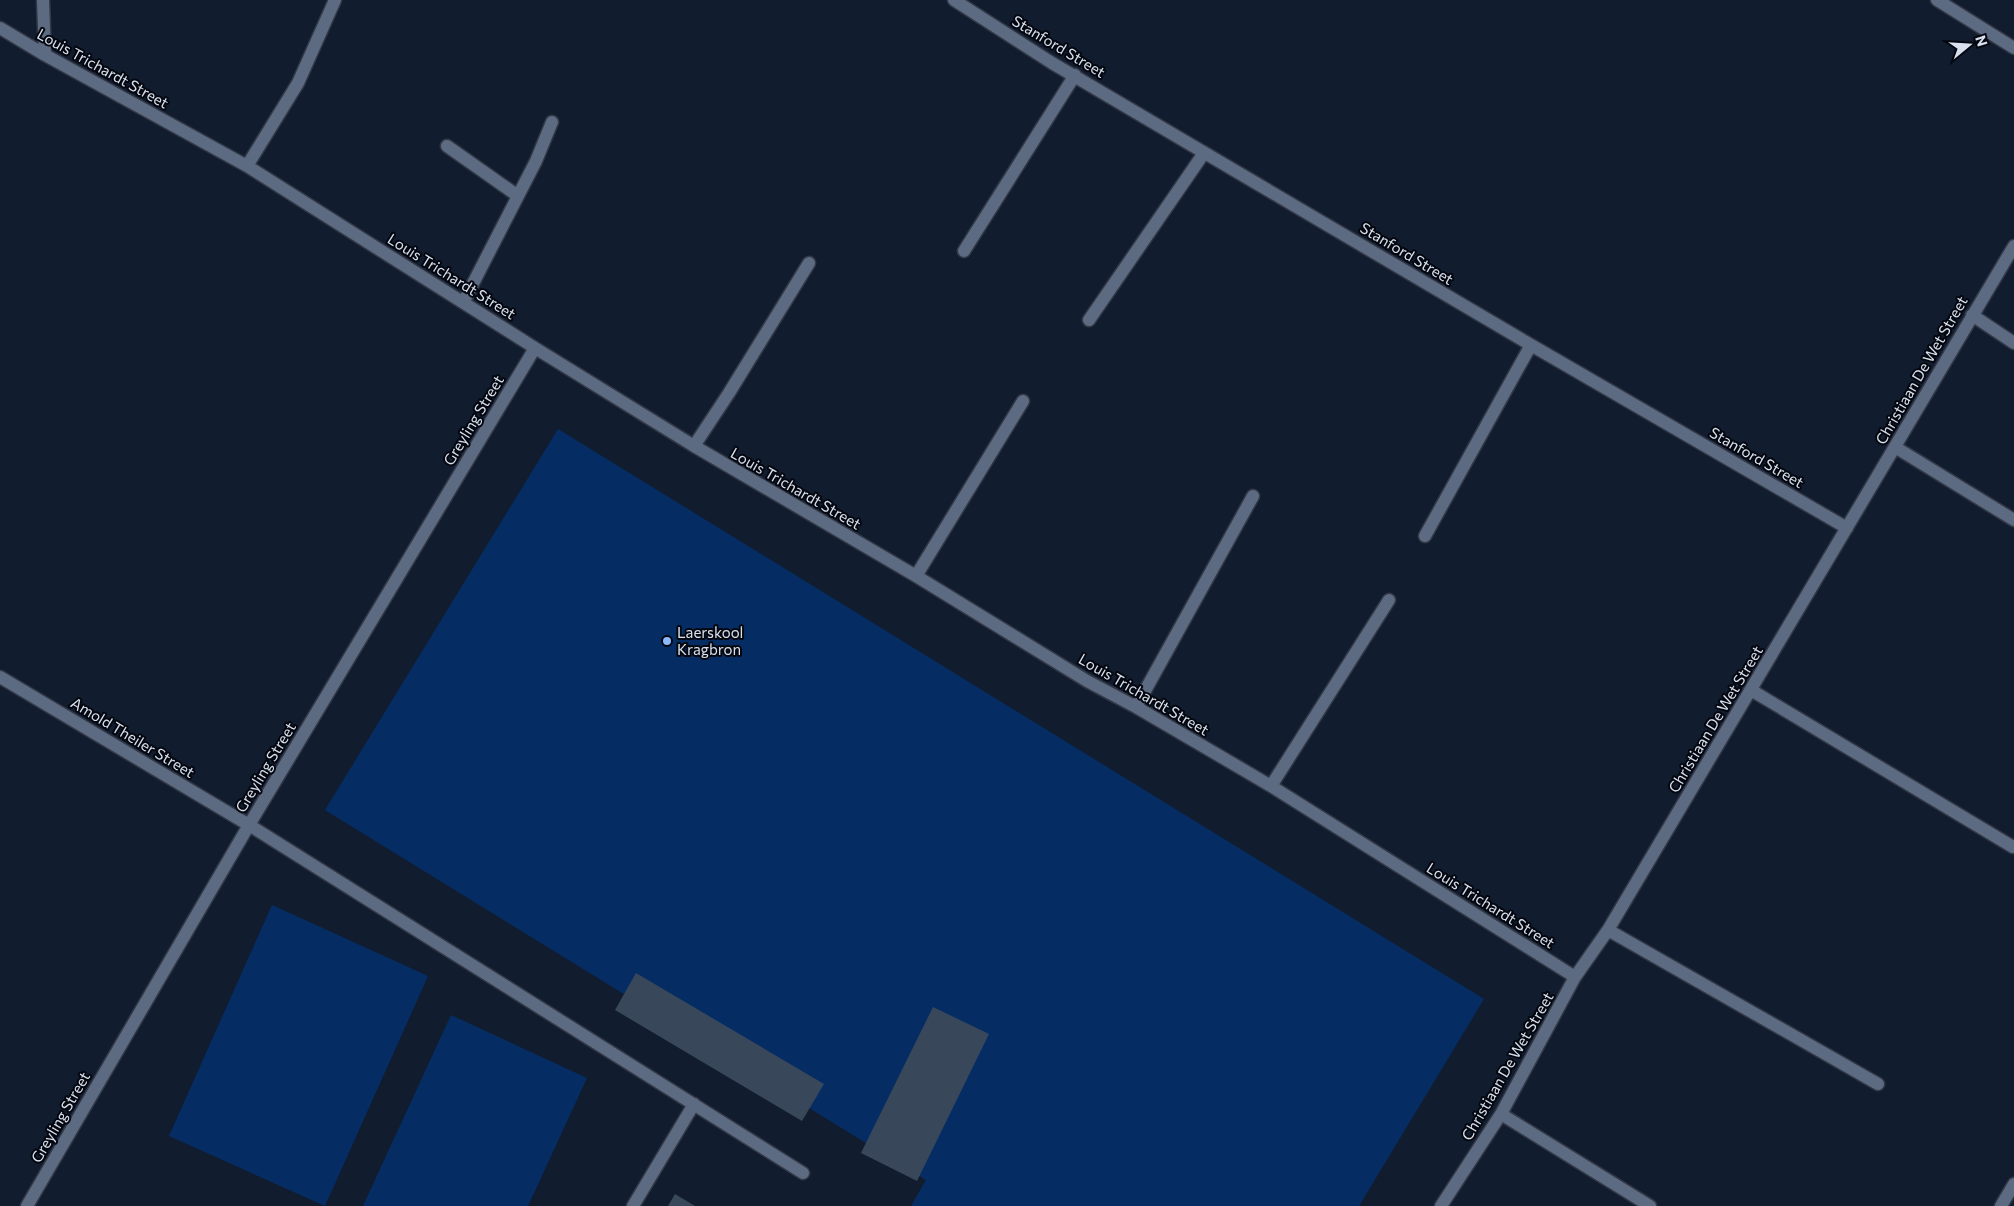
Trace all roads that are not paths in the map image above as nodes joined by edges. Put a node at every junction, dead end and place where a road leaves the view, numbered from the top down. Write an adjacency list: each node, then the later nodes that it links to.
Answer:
1 (43, 0): 7 (street)
2 (335, 0): 12 (street)
3 (954, 0): 8 (street, Stanford Street)
4 (1937, 0): 6 (street)
5 (0, 28): 7 (street, Louis Trichardt Street)
6 (2014, 48)
7 (45, 55): 12 (street, Louis Trichardt Street)
8 (1074, 75): 11 (street, Stanford Street); 15 (street)
9 (552, 122): 13 (street)
10 (448, 146): 13 (street)
11 (1204, 152): 19 (street); 21 (street, Stanford Street)
12 (247, 166): 17 (street, Louis Trichardt Street)
13 (518, 196): 17 (street)
14 (2014, 246): 18 (street, Christiaan De Wet Street)
15 (964, 251)
16 (809, 263): 24 (street)
17 (464, 301): 22 (street, Louis Trichardt Street)
18 (1972, 315): 20 (street); 25 (street, Christiaan De Wet Street)
19 (1089, 320)
20 (2014, 343)
21 (1531, 346): 28 (street, Stanford Street); 29 (street)
22 (535, 348): 24 (street, Louis Trichardt Street); 36 (street, Greyling Street)
23 (1023, 401): 30 (street)
24 (694, 446): 30 (street, Louis Trichardt Street)
25 (1895, 447): 27 (street); 28 (street, Christiaan De Wet Street)
26 (1253, 496): 34 (street)
27 (2014, 520)
28 (1847, 528): 33 (street, Christiaan De Wet Street)
29 (1425, 536)
30 (916, 576): 34 (street, Louis Trichardt Street)
31 (1389, 600): 35 (street)
32 (0, 678): 36 (street, Amold Theiler Street)
33 (1751, 690): 37 (street); 38 (street, Christiaan De Wet Street)
34 (1136, 707): 35 (street, Louis Trichardt Street)
35 (1271, 786): 39 (street, Louis Trichardt Street)
36 (249, 825): 41 (street, Amold Theiler Street); 45 (street, Greyling Street)
37 (2013, 848)
38 (1608, 930): 39 (street, Christiaan De Wet Street); 40 (street)
39 (1576, 977): 42 (street, Christiaan De Wet Street)
40 (1878, 1084)
41 (694, 1104): 43 (street, Amold Theiler Street); 46 (street)
42 (1501, 1114): 47 (street, Christiaan De Wet Street); 48 (street)
43 (803, 1173)
44 (2014, 1184): 49 (street)
45 (27, 1206)
46 (633, 1206)
47 (1441, 1206)
48 (1650, 1206)
49 (2001, 1206)

